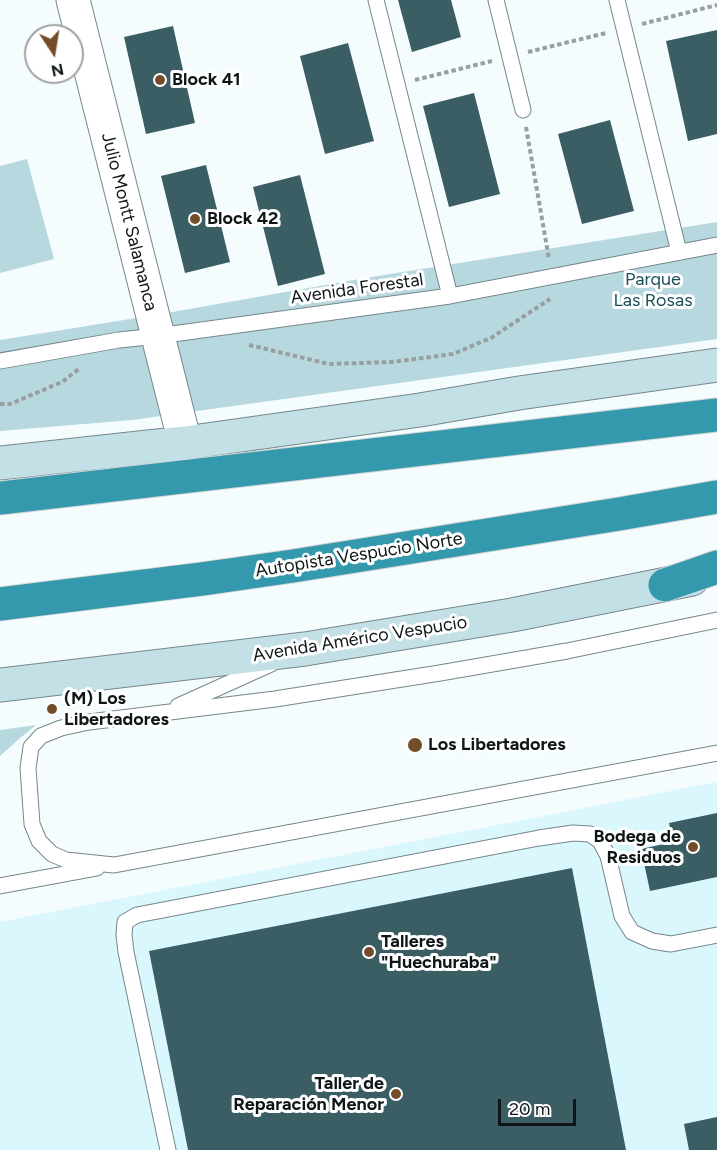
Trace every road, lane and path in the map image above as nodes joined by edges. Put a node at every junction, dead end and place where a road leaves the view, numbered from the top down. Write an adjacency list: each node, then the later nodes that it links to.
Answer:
1 (73, 0): 13 (street, Julio Montt Salamanca)
2 (376, 0): 8 (lane)
3 (496, 0): 7 (lane)
4 (617, 0): 6 (lane)
5 (717, 5): 6 (path)
6 (624, 28): 7 (path); 11 (lane)
7 (510, 57): 8 (path); 9 (lane)
8 (397, 85): 12 (lane)
9 (524, 110)
10 (717, 245): 11 (lane, Avenida Forestal)
11 (679, 252): 12 (lane, Avenida Forestal)
12 (450, 296): 13 (lane, Avenida Forestal)
13 (158, 336): 14 (lane, Avenida Forestal); 19 (street, Julio Montt Salamanca)
14 (0, 361)
15 (717, 365): 19 (main road)
16 (81, 368): 17 (path)
17 (0, 404)
18 (717, 415): 22 (highway)
19 (185, 443): 20 (main road)
20 (0, 463)
21 (717, 497): 26 (highway, Autopista Vespucio Norte)
22 (0, 498)
23 (717, 567): 25 (highway)
24 (717, 573): 25 (main road, Avenida Américo Vespucio)
25 (665, 585): 28 (main road, Avenida Américo Vespucio)
26 (0, 604)
27 (717, 620): 30 (lane)
28 (305, 649): 29 (main road, Avenida Américo Vespucio); 30 (lane)
29 (0, 685)
30 (164, 713): 32 (lane)
31 (717, 753): 32 (lane)
32 (114, 864): 33 (lane)
33 (0, 886)
34 (717, 935): 35 (lane)
35 (168, 1150)

